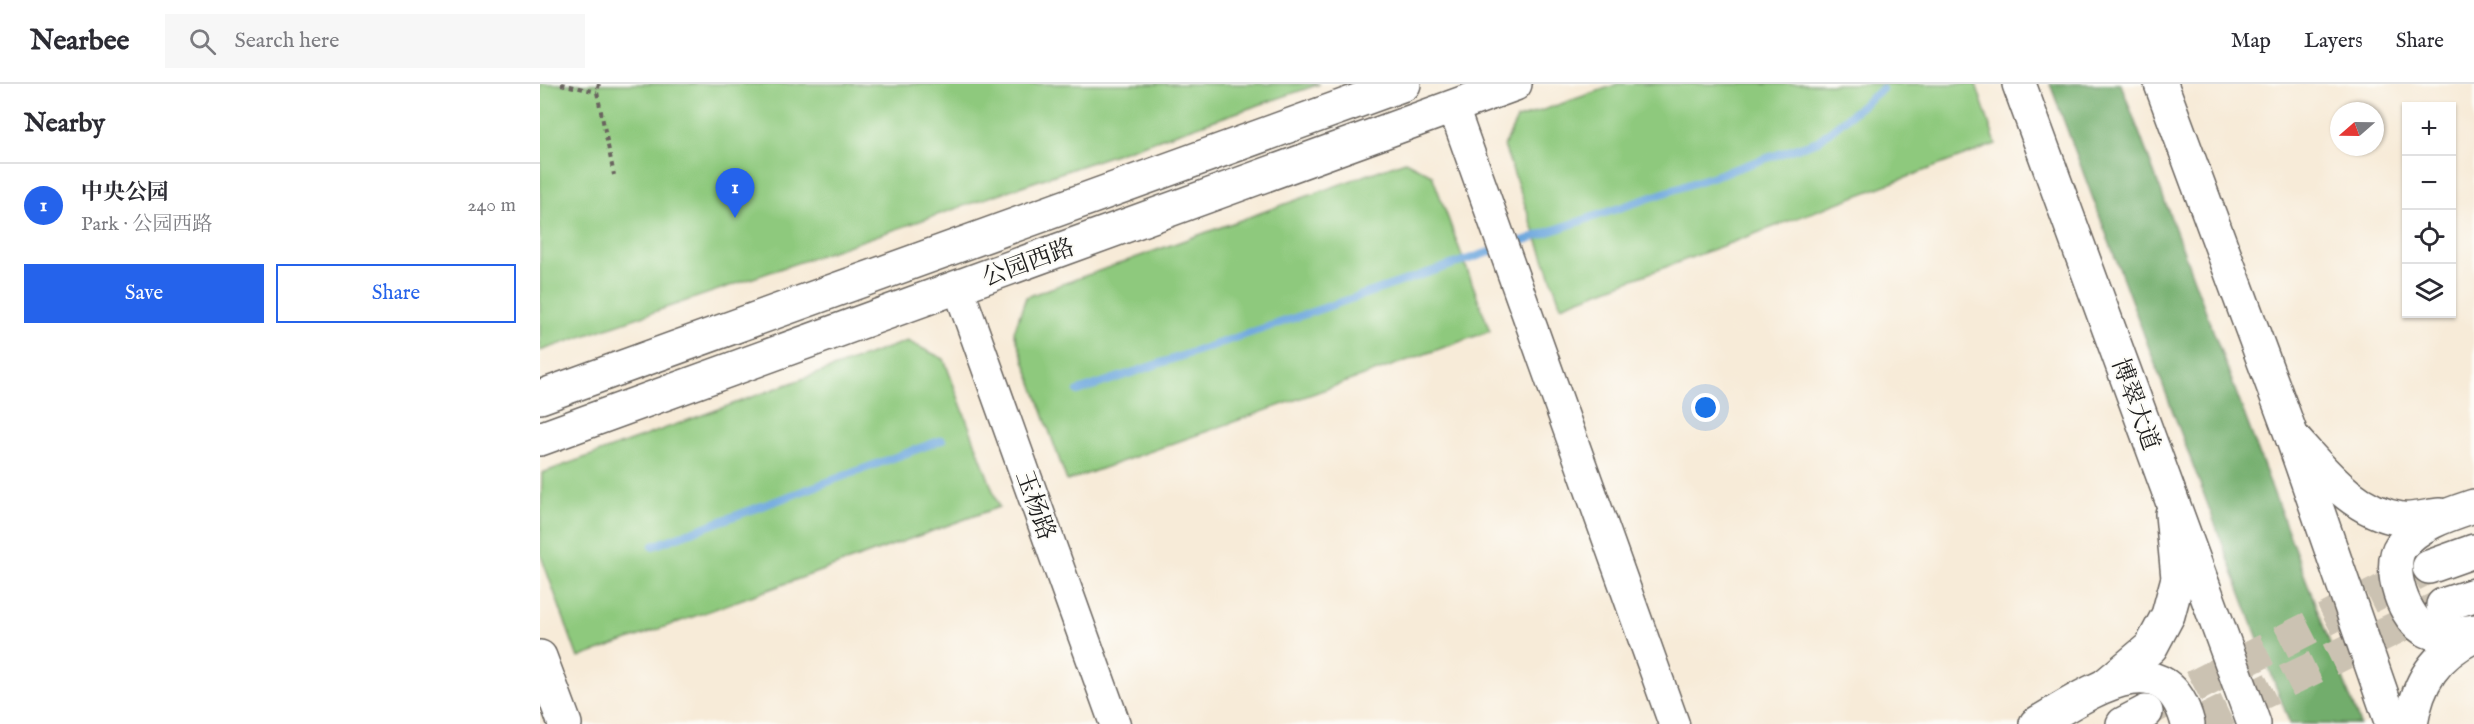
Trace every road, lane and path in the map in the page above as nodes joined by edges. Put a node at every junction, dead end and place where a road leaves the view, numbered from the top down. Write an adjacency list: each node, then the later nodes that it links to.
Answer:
1 (561, 84): 7 (path)
2 (599, 84): 7 (path)
3 (1404, 84): 11 (main road, 公园西路)
4 (1515, 84): 8 (main road, 公园西路)
5 (2019, 84): 14 (main road, 博翠大道)
6 (2161, 84): 12 (main road)
7 (597, 92): 9 (path)
8 (1453, 107): 10 (main road, 公园西路); 26 (street)
9 (614, 175)
10 (958, 287): 13 (main road, 公园西路); 25 (street, 玉杨路)
11 (540, 397)
12 (2292, 437): 15 (main road); 30 (main road)
13 (540, 439)
14 (2170, 494): 23 (main road); 29 (main road, 博翠大道)
15 (2462, 510): 20 (main road)
16 (2474, 551): 17 (main road)
17 (2429, 567)
18 (2474, 595): 19 (main road)
19 (2443, 605)
20 (2474, 631)
21 (2474, 636): 31 (main road)
22 (540, 657): 24 (main road)
23 (2107, 684): 27 (main road); 28 (main road)
24 (565, 724)
25 (1115, 724)
26 (1674, 724)
27 (2036, 724)
28 (2188, 724)
29 (2254, 724)
30 (2392, 724)
31 (2411, 724)

